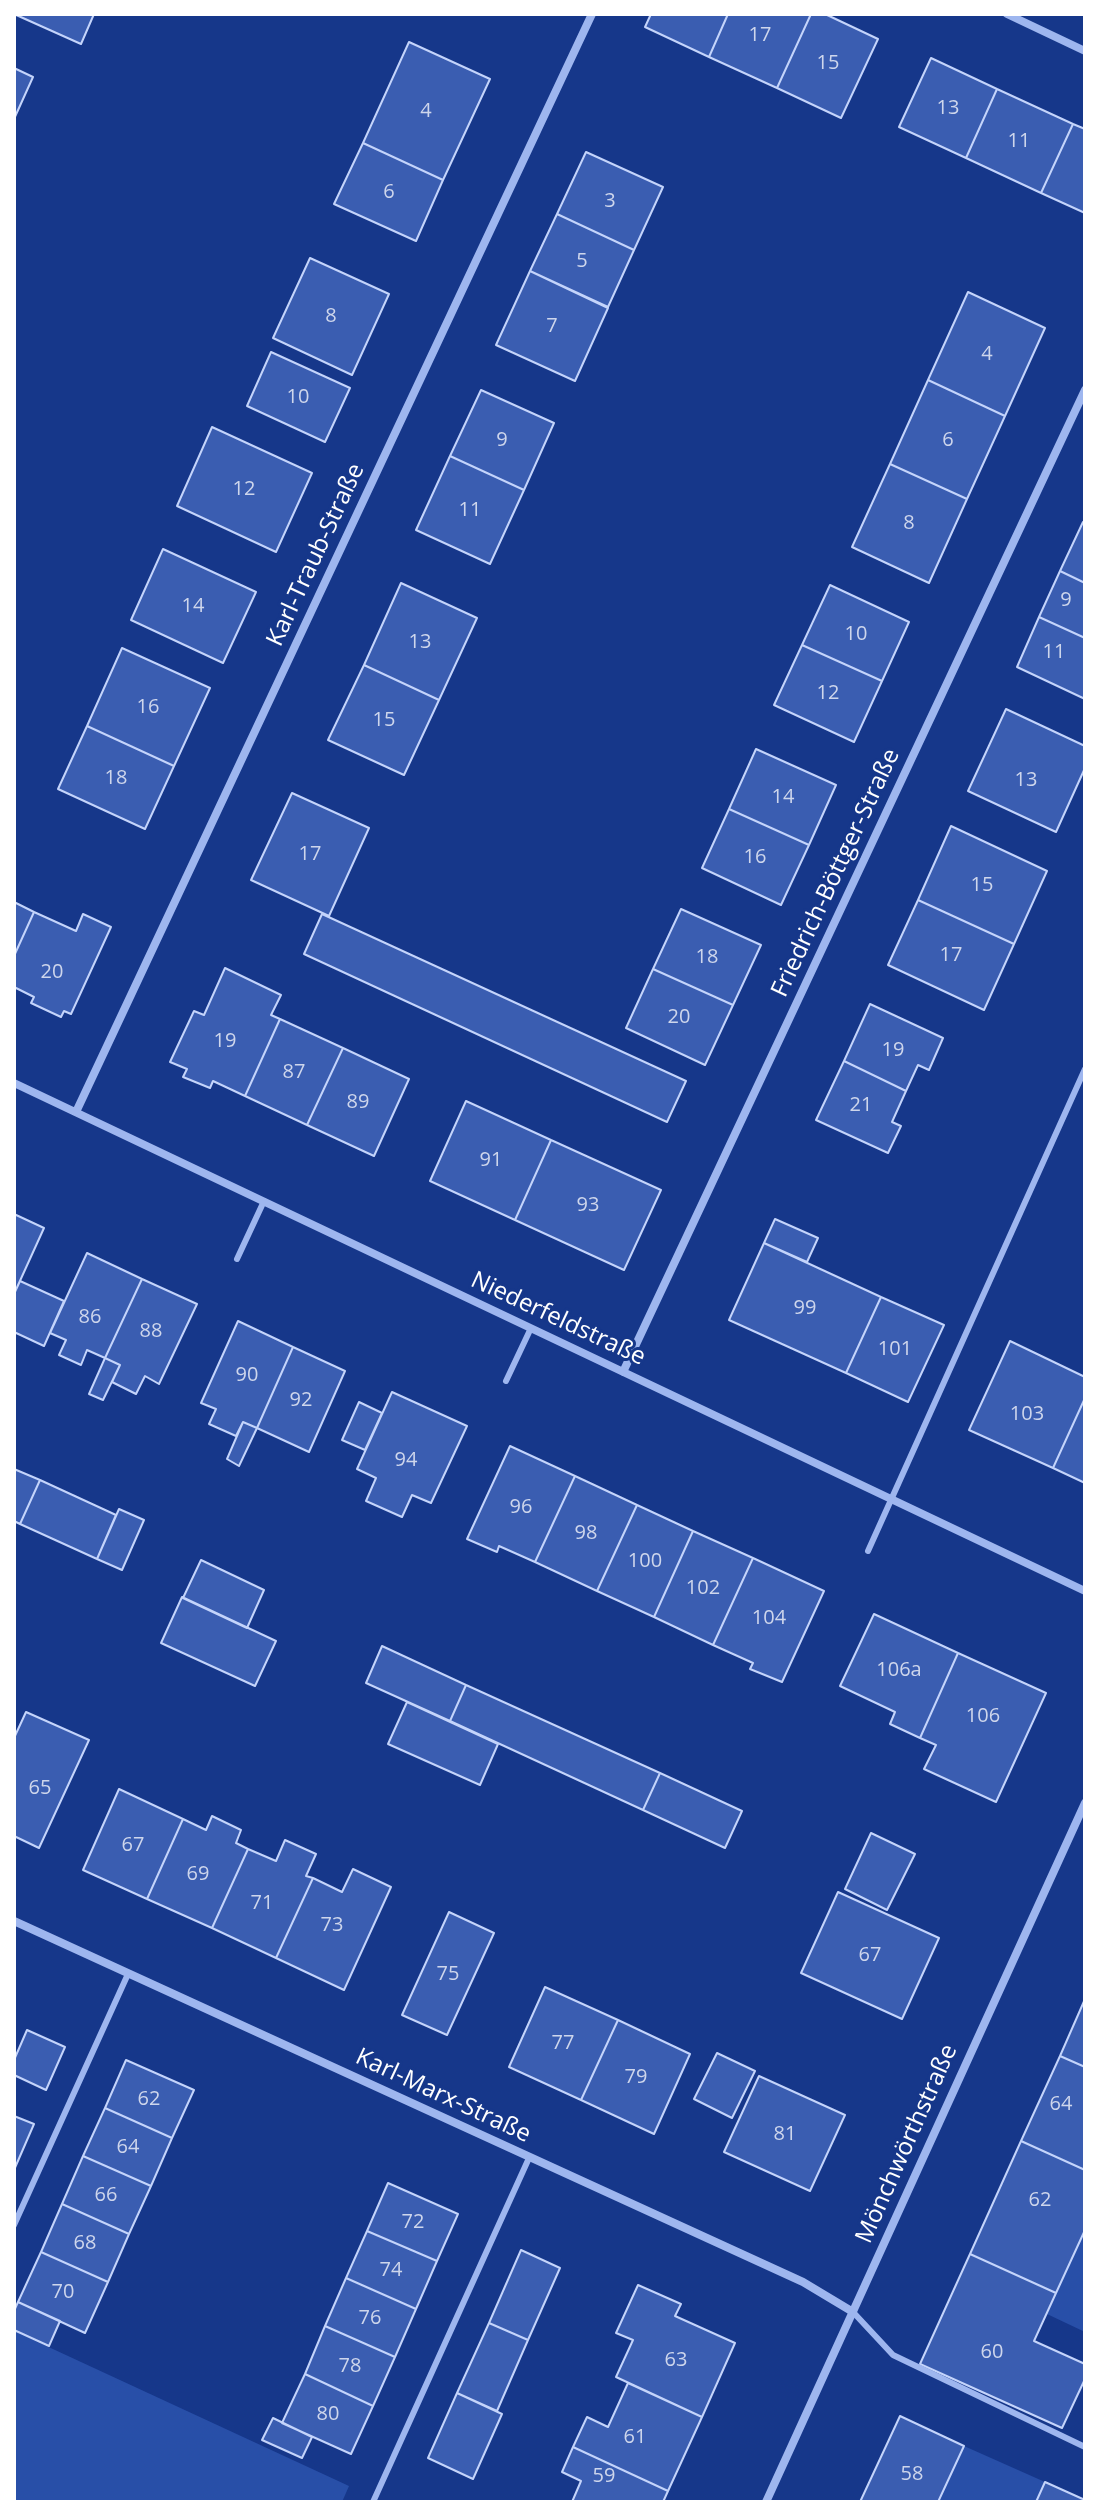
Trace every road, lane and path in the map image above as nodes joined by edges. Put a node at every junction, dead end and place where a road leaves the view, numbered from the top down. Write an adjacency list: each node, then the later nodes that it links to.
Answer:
1 (592, 14): 7 (street, Karl-Traub-Straße)
2 (1007, 14): 3 (street)
3 (1085, 51)
4 (1085, 390): 11 (street, Friedrich-Böttger-Straße)
5 (1085, 1069): 13 (lane)
6 (14, 1083): 7 (street, Niederfeldstraße)
7 (76, 1112): 8 (street, Niederfeldstraße)
8 (264, 1201): 9 (lane); 10 (street, Niederfeldstraße)
9 (237, 1259)
10 (531, 1328): 11 (street, Niederfeldstraße); 12 (lane)
11 (623, 1372): 13 (street, Niederfeldstraße)
12 (506, 1381)
13 (892, 1500): 14 (lane); 15 (street, Niederfeldstraße)
14 (868, 1551)
15 (1085, 1591)
16 (1085, 1803): 21 (street, Mönchwörthstraße)
17 (14, 1921): 18 (street, Karl-Marx-Straße)
18 (128, 1974): 19 (street, Karl-Marx-Straße); 20 (lane)
19 (529, 2158): 21 (street, Karl-Marx-Straße); 23 (lane)
20 (14, 2225)
21 (853, 2312): 22 (lane); 24 (street, Mönchwörthstraße)
22 (1085, 2447)
23 (373, 2502)
24 (766, 2502)

